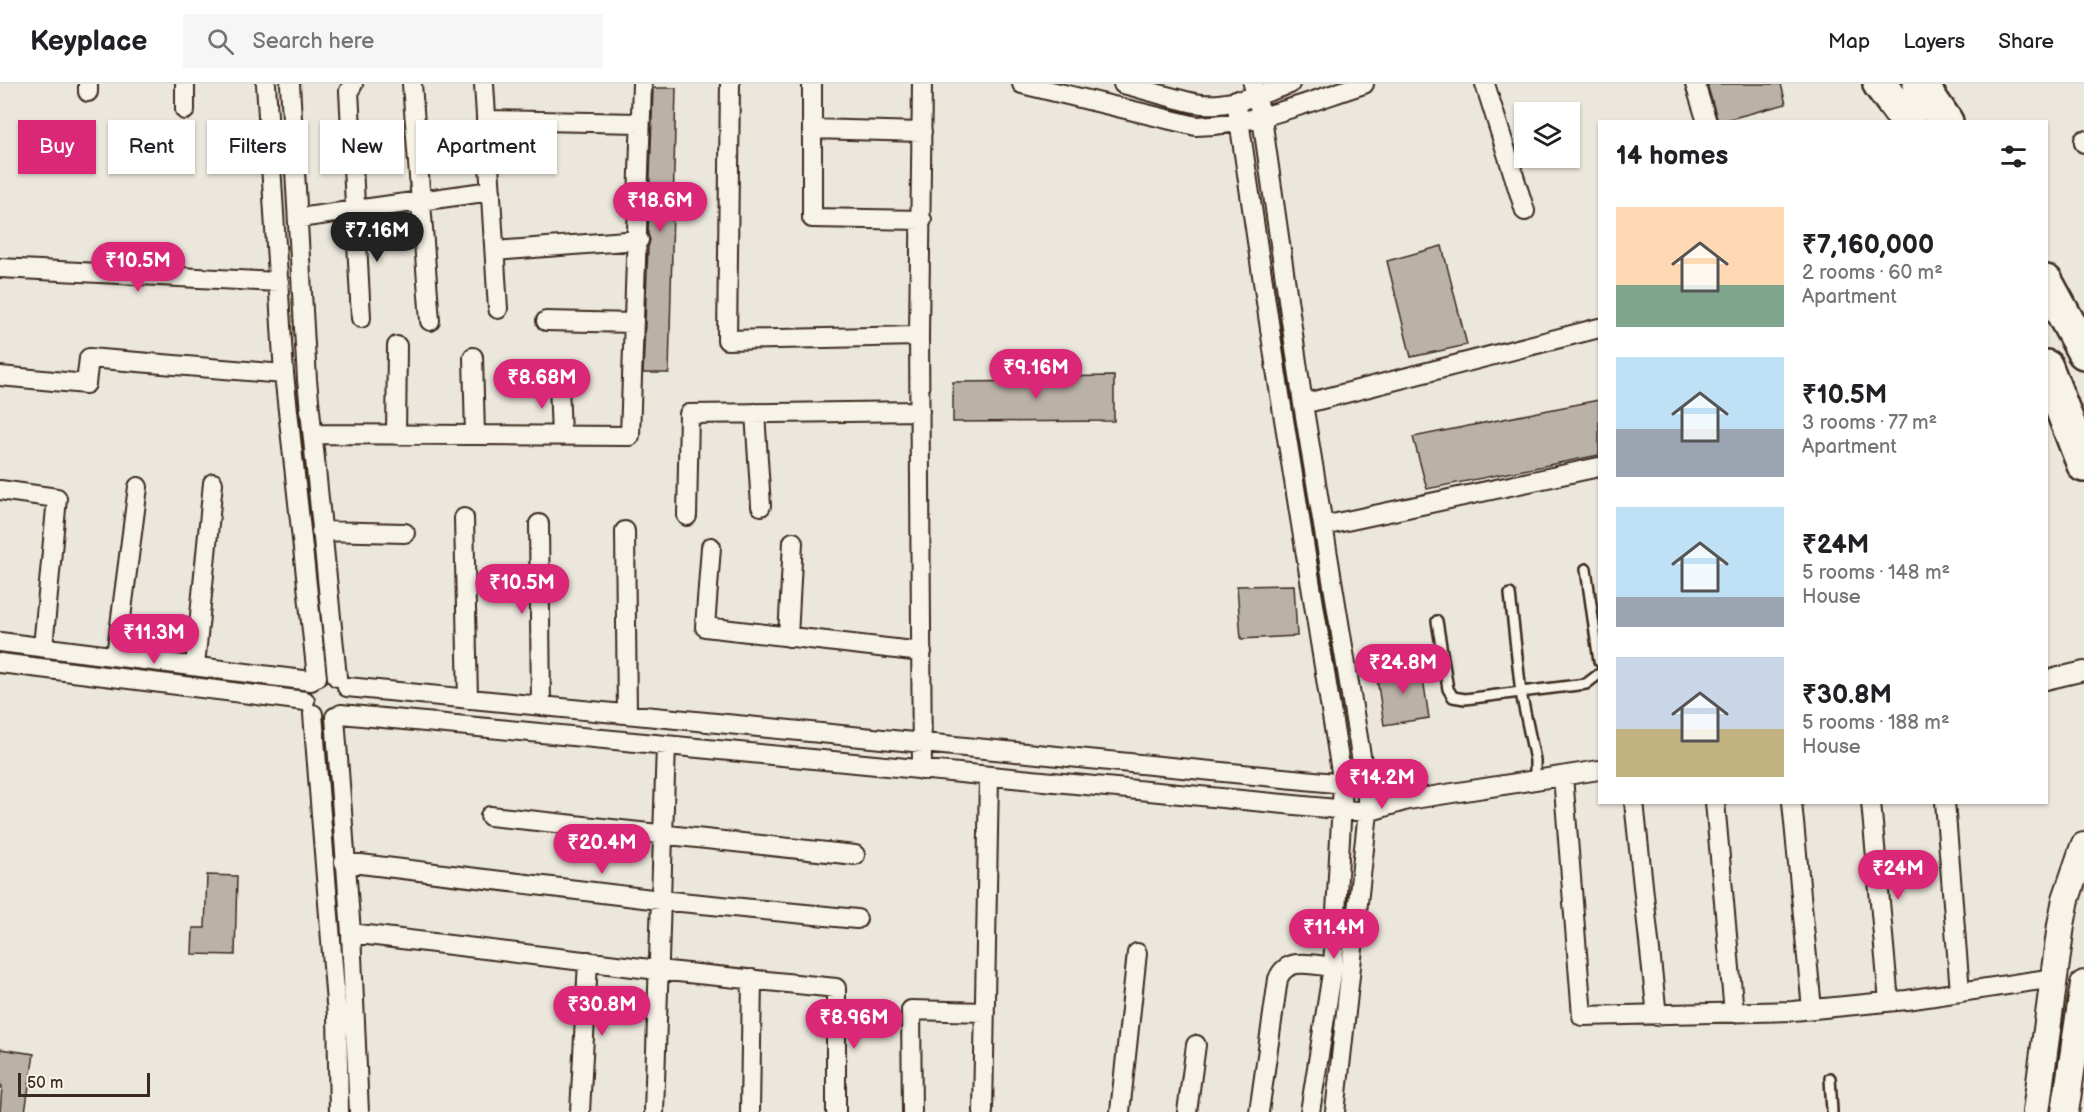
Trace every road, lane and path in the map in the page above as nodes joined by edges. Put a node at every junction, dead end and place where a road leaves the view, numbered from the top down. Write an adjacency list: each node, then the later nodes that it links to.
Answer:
1 (185, 84): 22 (street)
2 (266, 84): 43 (street)
3 (290, 84): 38 (street)
4 (352, 84): 36 (street)
5 (412, 84): 35 (street)
6 (484, 84): 24 (street)
7 (642, 84): 29 (street)
8 (730, 84): 51 (street)
9 (812, 84): 31 (street)
10 (922, 84): 32 (street)
11 (1022, 84): 30 (street)
12 (1123, 84): 19 (street)
13 (1290, 84): 20 (street)
14 (1364, 84): 23 (street)
15 (1485, 84): 37 (street)
16 (1695, 84): 25 (street)
17 (1880, 84): 26 (highway)
18 (1920, 84): 27 (highway)
19 (1170, 90): 21 (street)
20 (1255, 90): 21 (street); 23 (street)
21 (1236, 100): 30 (street)
22 (185, 110)
23 (1262, 118): 30 (street); 59 (street)
24 (486, 120)
25 (1706, 120)
26 (1907, 120)
27 (1945, 120)
28 (557, 121): 29 (street)
29 (640, 123): 40 (street)
30 (1241, 123): 83 (street)
31 (812, 129): 32 (street); 39 (street)
32 (922, 132): 39 (street)
33 (490, 174): 34 (street)
34 (491, 191): 35 (street); 41 (street)
35 (421, 202): 36 (street); 47 (street)
36 (357, 210): 38 (street); 46 (street)
37 (1525, 211)
38 (299, 218): 62 (street)
39 (922, 220): 51 (street)
40 (639, 240): 41 (street); 49 (street)
41 (495, 250): 45 (street)
42 (0, 268): 43 (street)
43 (279, 282): 56 (street)
44 (2048, 286): 53 (highway)
45 (498, 309)
46 (361, 318)
47 (430, 321)
48 (546, 321): 49 (street)
49 (634, 323): 65 (street)
50 (1598, 328): 59 (street)
51 (919, 336): 60 (street)
52 (397, 346): 63 (street)
53 (2084, 352)
54 (473, 357): 64 (street)
55 (2048, 372): 66 (highway)
56 (284, 374): 57 (street); 96 (street)
57 (0, 376)
58 (559, 383): 65 (street)
59 (1303, 404): 75 (street)
60 (920, 411): 61 (street); 89 (street)
61 (755, 413): 71 (street); 72 (street)
62 (313, 434): 63 (street); 76 (street)
63 (396, 435): 64 (street)
64 (475, 435): 65 (street)
65 (561, 435)
66 (2084, 465)
67 (1598, 467): 75 (street)
68 (213, 483): 93 (street)
69 (138, 487): 91 (street)
70 (0, 490): 88 (street)
71 (761, 506)
72 (687, 516)
73 (464, 518): 100 (street)
74 (539, 524): 101 (street)
75 (1323, 526): 82 (street)
76 (321, 531): 78 (street); 98 (street)
77 (625, 531): 103 (street)
78 (405, 533)
79 (793, 542): 86 (street)
80 (711, 547): 86 (street)
81 (1586, 569): 90 (lane)
82 (1330, 571): 83 (street); 113 (street)
83 (1308, 572): 112 (street)
84 (1510, 594): 99 (lane)
85 (1437, 621): 99 (lane)
86 (788, 637): 89 (street)
87 (0, 642): 88 (street)
88 (43, 647): 91 (street)
89 (922, 652): 105 (street)
90 (1598, 653)
91 (116, 656): 93 (street)
92 (0, 663): 102 (street)
93 (195, 666): 96 (street)
94 (2084, 671): 97 (street)
95 (1598, 675): 99 (lane)
96 (314, 679): 98 (street); 102 (street)
97 (2048, 680)
98 (342, 682): 100 (street); 104 (street)
99 (1521, 693): 111 (lane)
100 (468, 699): 101 (street)
101 (541, 706): 103 (street)
102 (309, 707): 104 (street); 145 (street)
103 (627, 714): 105 (street)
104 (338, 715): 106 (street); 126 (street)
105 (922, 742): 107 (street); 112 (street)
106 (666, 745): 107 (street); 123 (street)
107 (922, 770): 109 (street)
108 (1598, 770): 110 (street)
109 (988, 776): 120 (street); 140 (street)
110 (1563, 776): 111 (street); 142 (street)
111 (1535, 781): 114 (street)
112 (1343, 784): 113 (street); 120 (street)
113 (1366, 786): 114 (street); 121 (street)
114 (1408, 800): 121 (street)
115 (1634, 804): 142 (street)
116 (1715, 804): 141 (street)
117 (1792, 804): 139 (street)
118 (1871, 804): 138 (street)
119 (1945, 804): 137 (street)
120 (1343, 811): 121 (street); 132 (street)
121 (1368, 812): 157 (street)
122 (490, 816): 123 (street)
123 (663, 835): 125 (street); 127 (street)
124 (2084, 846): 134 (main road)
125 (855, 855)
126 (345, 862): 127 (street); 129 (street)
127 (660, 900): 128 (street); 133 (street)
128 (857, 919)
129 (351, 933): 131 (street); 146 (street)
130 (1137, 953): 153 (street)
131 (588, 961): 133 (street); 147 (street)
132 (1333, 967): 155 (street); 156 (street)
133 (658, 970): 135 (street); 148 (street)
134 (2054, 978): 137 (street); 159 (main road)
135 (752, 980): 149 (street); 150 (street)
136 (2084, 984): 160 (main road)
137 (1960, 992): 138 (street)
138 (1889, 1002): 139 (street)
139 (1812, 1009): 141 (street)
140 (985, 1012): 151 (street); 152 (street)
141 (1734, 1013): 142 (street)
142 (1657, 1016)
143 (1196, 1045): 154 (street)
144 (1830, 1078): 158 (lane)
145 (339, 1112)
146 (359, 1112)
147 (580, 1112)
148 (654, 1112)
149 (750, 1112)
150 (836, 1112)
151 (912, 1112)
152 (983, 1112)
153 (1120, 1112)
154 (1186, 1112)
155 (1259, 1112)
156 (1310, 1112)
157 (1335, 1112)
158 (1832, 1112)
159 (2036, 1112)
160 (2065, 1112)

